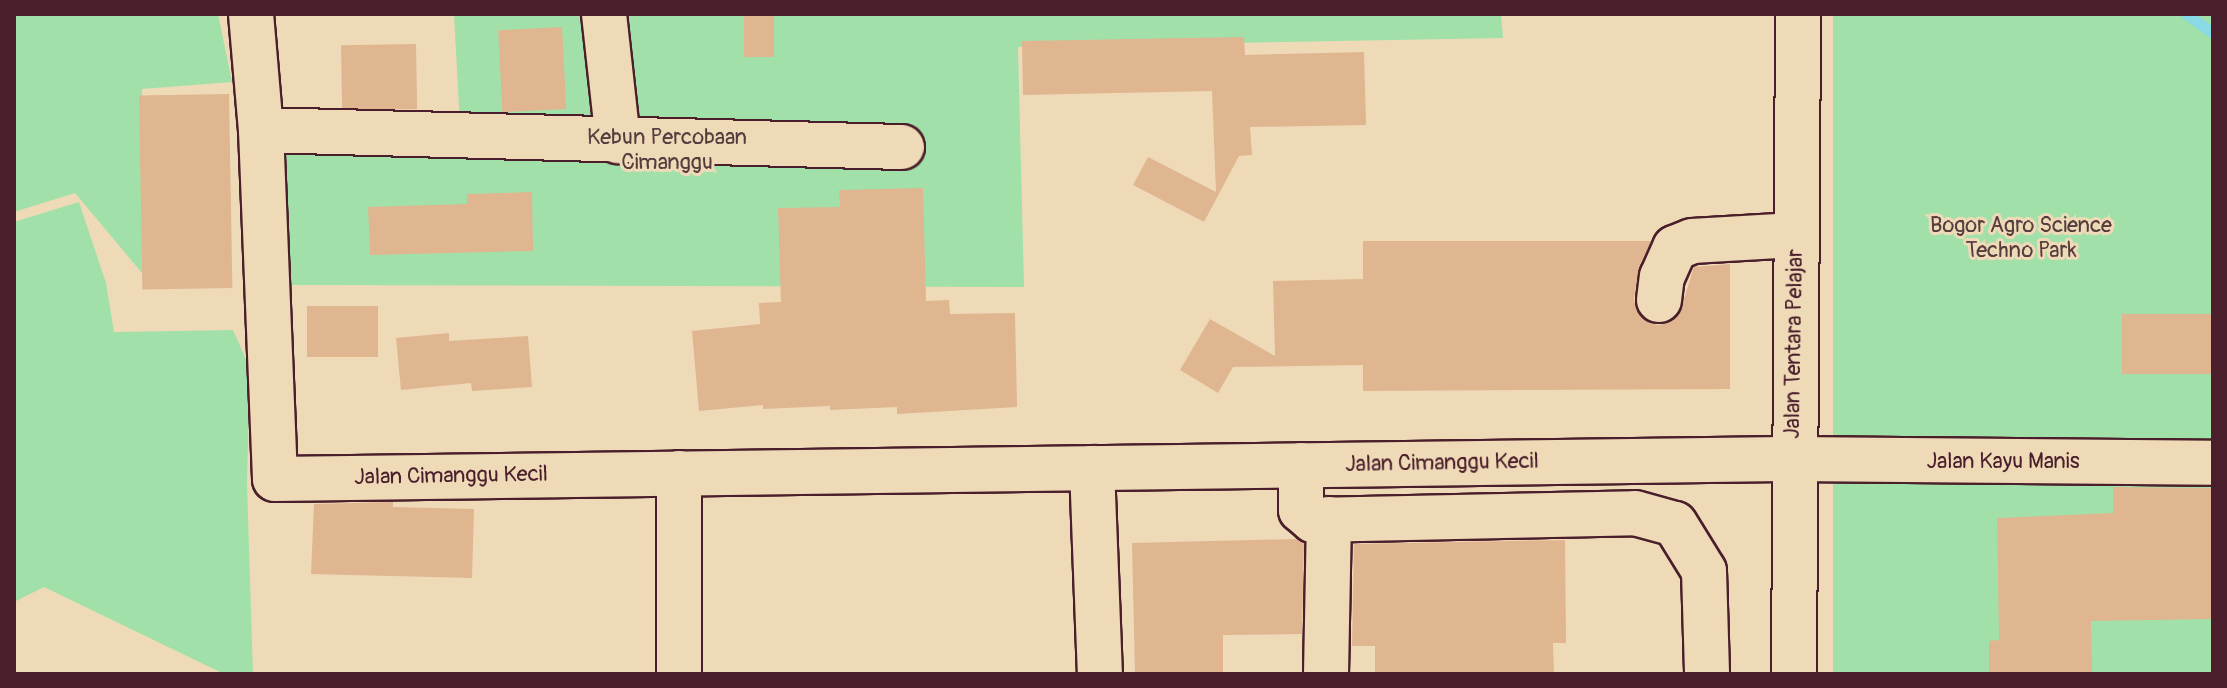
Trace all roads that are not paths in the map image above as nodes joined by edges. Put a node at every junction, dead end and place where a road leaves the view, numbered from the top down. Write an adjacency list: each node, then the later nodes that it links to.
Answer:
1 (251, 14): 4 (street, Jalan Cimanggu Kecil)
2 (604, 14): 5 (street)
3 (1798, 14): 7 (street, Jalan Tentara Pelajar)
4 (261, 130): 5 (street); 13 (street, Jalan Cimanggu Kecil)
5 (618, 141): 6 (street)
6 (902, 147)
7 (1795, 235): 8 (street); 9 (street, Jalan Tentara Pelajar)
8 (1659, 300)
9 (1792, 459): 10 (street, Jalan Kayu Manis); 11 (street, Jalan Cimanggu Kecil); 19 (street, Jalan Tentara Pelajar)
10 (2213, 463)
11 (1301, 465): 12 (street, Jalan Cimanggu Kecil); 14 (street)
12 (1092, 468): 13 (street, Jalan Cimanggu Kecil); 16 (street)
13 (679, 473): 15 (street)
14 (1329, 519): 17 (street); 18 (street)
15 (679, 674)
16 (1100, 674)
17 (1326, 674)
18 (1707, 674)
19 (1794, 674)

